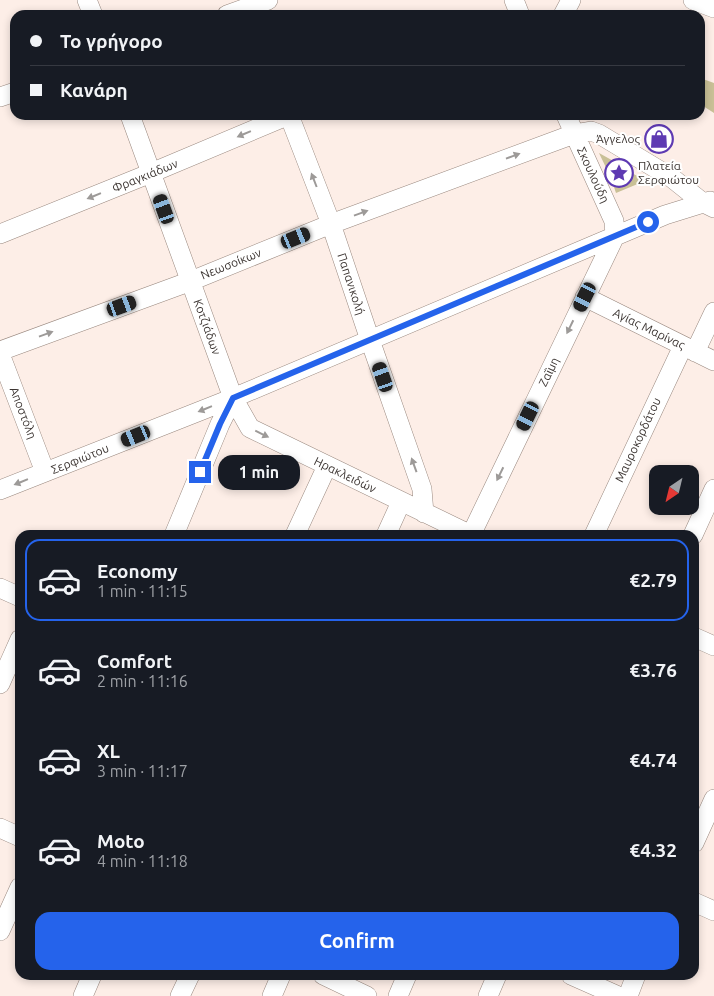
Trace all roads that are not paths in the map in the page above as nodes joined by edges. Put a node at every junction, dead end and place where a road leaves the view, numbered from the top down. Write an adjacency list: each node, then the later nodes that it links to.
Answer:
1 (268, 0): 3 (street)
2 (693, 0): 4 (street)
3 (248, 7)
4 (714, 8)
5 (132, 120): 10 (street, Κοτζιάδων)
6 (277, 120): 10 (street, Φραγκιάδων, one-way to 10)
7 (291, 120): 12 (street, Παπανικολή, one-way to 7)
8 (568, 120): 9 (street, Σκουλούδη)
9 (574, 134): 11 (street, Νεωσοίκων); 12 (street, Νεωσοίκων, one-way to 9); 14 (street, Σκουλούδη)
10 (151, 173): 13 (street, Φραγκιάδων, one-way to 13); 15 (street, Κοτζιάδων)
11 (710, 203): 14 (street, Σερφιώτου)
12 (331, 224): 15 (street, Νεωσοίκων); 18 (street, Παπανικολή)
13 (0, 234)
14 (615, 236): 16 (street, Ζαΐμη); 18 (street, Σερφιώτου)
15 (191, 281): 20 (street, Νεωσοίκων, one-way to 15); 22 (street, Κοτζιάδων)
16 (585, 297): 19 (street, Αγίας Μαρίνας); 33 (street, Ζαΐμη, one-way to 33)
17 (714, 312): 19 (street, Μαυροκορδάτου)
18 (370, 340): 22 (street, Σερφιώτου); 28 (street, Παπανικολή, one-way to 18)
19 (689, 349): 21 (street, Αγίας Μαρίνας); 34 (street, Μαυροκορδάτου)
20 (0, 353): 24 (street, Αποστόλη)
21 (714, 361)
22 (233, 398): 23 (street, Ηρακλειδών, one-way to 23); 24 (street, Σερφιώτου, one-way to 24); 29 (street)
23 (327, 466): 27 (street, Ηρακλειδών); 30 (street)
24 (45, 472): 25 (street, Σερφιώτου, one-way to 25)
25 (0, 490)
26 (712, 497): 35 (street)
27 (401, 502): 28 (street, Ηρακλειδών); 31 (street)
28 (424, 513): 32 (street, Ηρακλειδών)
29 (176, 530)
30 (297, 530)
31 (388, 530)
32 (460, 530)
33 (473, 530)
34 (597, 530)
35 (696, 530)
36 (0, 588): 37 (street)
37 (15, 595)
38 (699, 639): 39 (street)
39 (714, 646)
40 (15, 650): 41 (street)
41 (0, 684)
42 (714, 799): 44 (street)
43 (0, 828): 45 (street)
44 (699, 832)
45 (15, 835)
46 (15, 898): 49 (street)
47 (699, 904): 48 (street)
48 (714, 911)
49 (0, 931)
50 (90, 980): 58 (street)
51 (188, 980): 59 (street)
52 (279, 980): 60 (street)
53 (333, 980): 61 (street)
54 (405, 980): 62 (street)
55 (495, 980): 63 (street)
56 (582, 980): 64 (street)
57 (634, 980): 65 (street)
58 (82, 996)
59 (180, 996)
60 (272, 996)
61 (367, 996)
62 (398, 996)
63 (488, 996)
64 (618, 996)
65 (628, 996)

